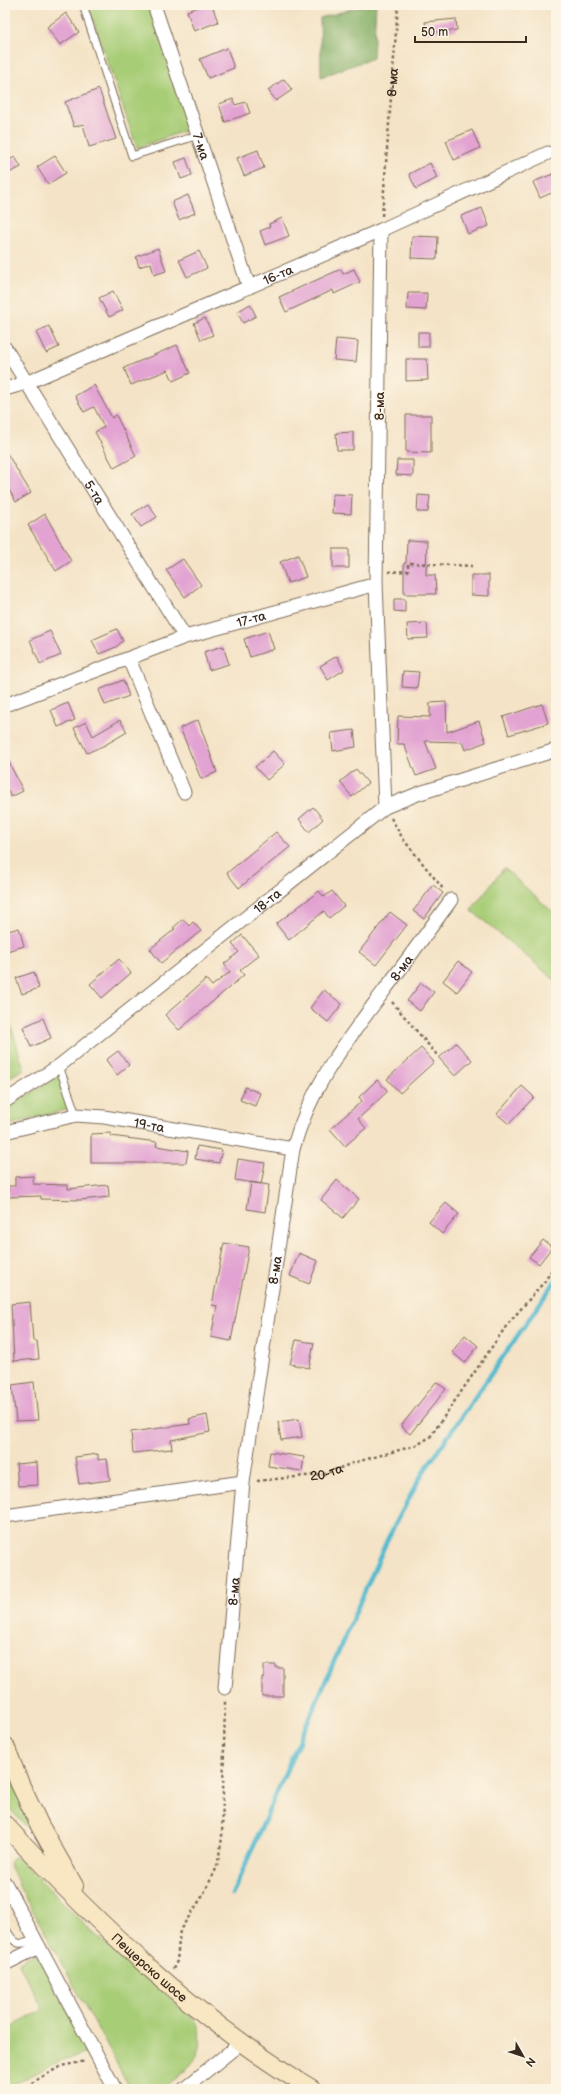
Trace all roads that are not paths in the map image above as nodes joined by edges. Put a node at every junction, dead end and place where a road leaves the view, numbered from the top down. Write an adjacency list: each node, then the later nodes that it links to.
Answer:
1 (83, 5): 3 (lane)
2 (154, 5): 3 (street, 7-ма)
3 (199, 135): 6 (street, 7-ма)
4 (548, 153): 5 (street, 16-та)
5 (381, 230): 6 (street, 16-та); 10 (street, 8-ма)
6 (249, 287): 8 (street, 16-та)
7 (5, 348): 8 (street, 5-та)
8 (26, 383): 9 (street, 16-та); 11 (street, 5-та)
9 (5, 389)
10 (376, 578): 11 (street, 17-та); 16 (street, 8-ма)
11 (185, 637): 12 (street, 17-та)
12 (129, 659): 13 (street, 17-та); 15 (street)
13 (5, 705)
14 (556, 750): 16 (street, 18-та)
15 (184, 792)
16 (385, 807): 18 (street, 18-та)
17 (451, 900): 22 (street, 8-ма)
18 (59, 1066): 19 (street, 18-та); 20 (lane)
19 (5, 1101)
20 (76, 1115): 21 (street, 19-та); 22 (street, 19-та)
21 (5, 1132)
22 (293, 1149): 23 (street, 8-ма)
23 (243, 1482): 24 (street); 25 (street, 8-ма)
24 (5, 1516)
25 (226, 1688)
26 (5, 1746): 29 (main road)
27 (5, 1825): 29 (main road, Пещерско шосе)
28 (5, 1883): 31 (street)
29 (86, 1908): 33 (main road, Пещерско шосе)
30 (5, 1927): 31 (lane)
31 (37, 1943): 32 (street); 34 (street)
32 (5, 1964)
33 (242, 2042): 35 (street); 36 (main road, Пещерско шосе)
34 (115, 2089)
35 (184, 2089)
36 (312, 2089)

